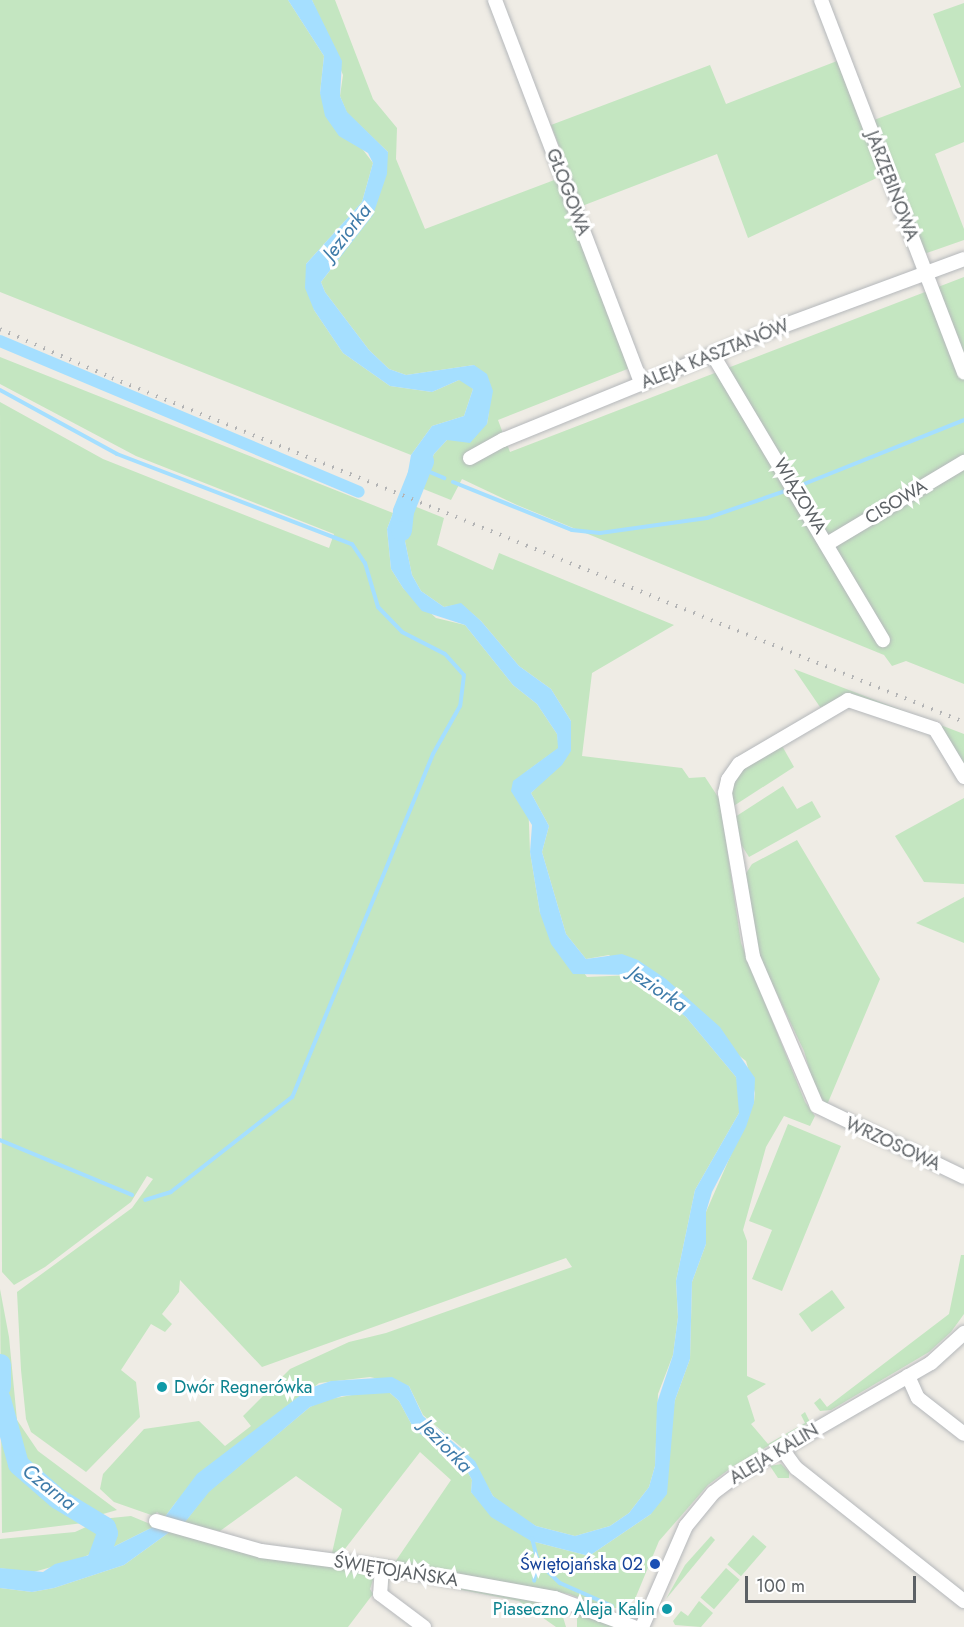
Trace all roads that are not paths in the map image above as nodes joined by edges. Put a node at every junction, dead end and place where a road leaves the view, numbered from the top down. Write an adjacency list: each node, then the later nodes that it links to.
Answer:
1 (495, 0): 7 (street, GŁOGOWA)
2 (820, 0): 4 (street, JARZĘBINOWA)
3 (964, 258): 4 (street, ALEJA KASZTANÓW)
4 (926, 273): 5 (street, ALEJA KASZTANÓW); 6 (street, JARZĘBINOWA)
5 (713, 355): 7 (street, ALEJA KASZTANÓW); 10 (street, WIĄZOWA)
6 (964, 372)
7 (642, 384): 8 (street, ALEJA KASZTANÓW)
8 (470, 458)
9 (964, 462): 10 (street, CISOWA)
10 (827, 544): 11 (street, WIĄZOWA)
11 (883, 640)
12 (964, 777): 13 (street, WRZOSOWA)
13 (964, 1177)
14 (964, 1333): 15 (street, ALEJA KALIN)
15 (908, 1376): 16 (street); 17 (street, ALEJA KALIN)
16 (964, 1434)
17 (782, 1449): 20 (street); 23 (street, ALEJA KALIN)
18 (156, 1521): 19 (street, ŚWIĘTOJAŃSKA)
19 (381, 1567): 21 (street); 22 (street, ŚWIĘTOJAŃSKA)
20 (964, 1601)
21 (424, 1627)
22 (634, 1627)
23 (642, 1627)

